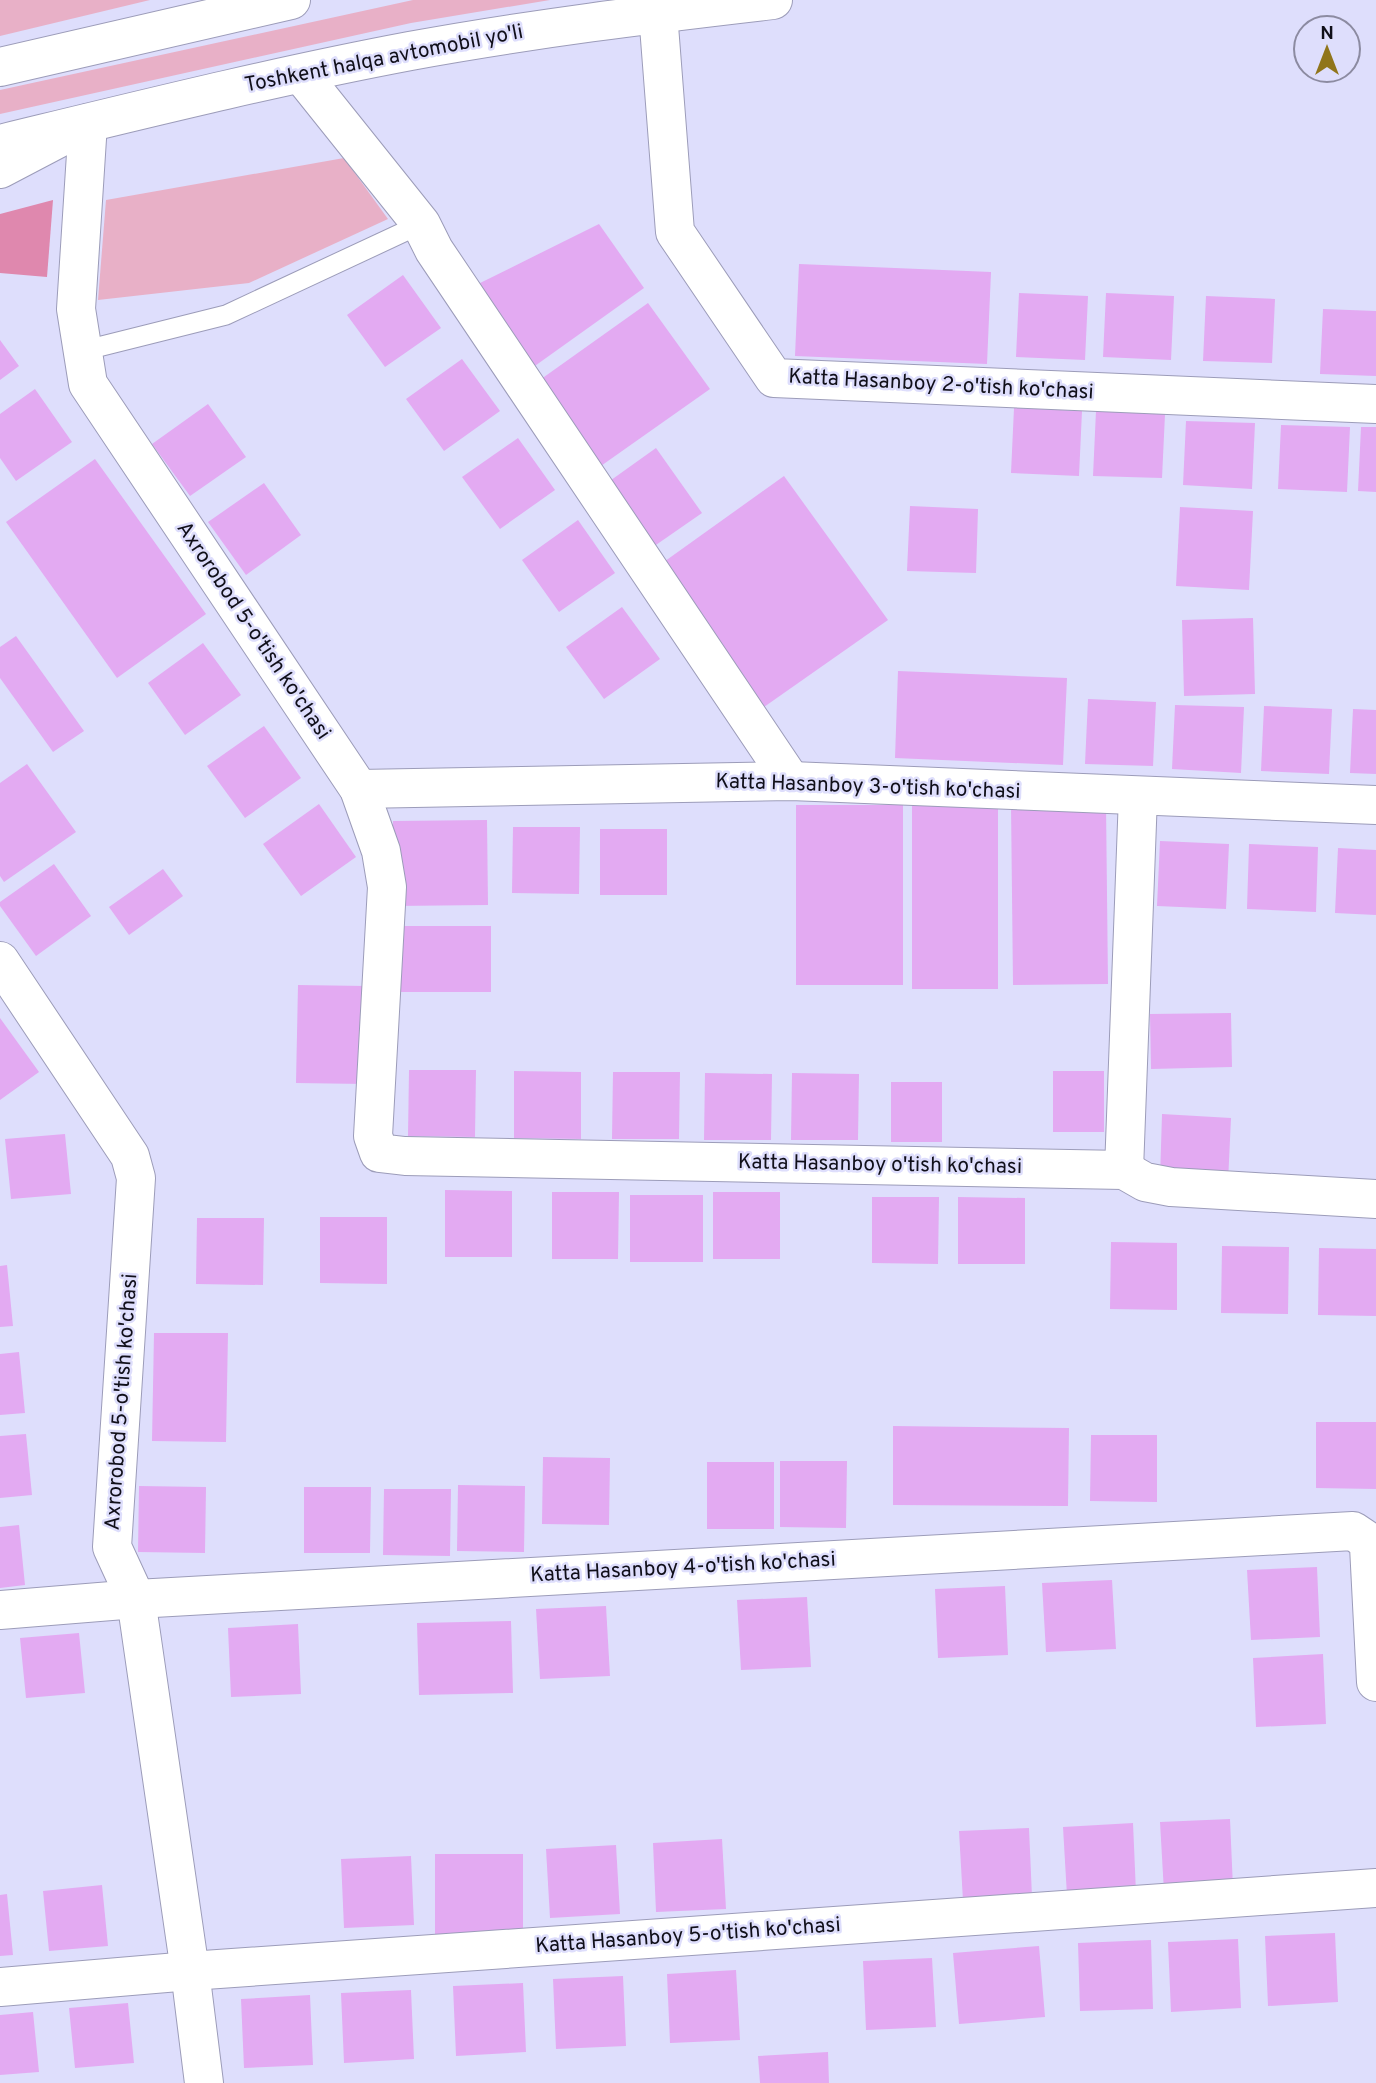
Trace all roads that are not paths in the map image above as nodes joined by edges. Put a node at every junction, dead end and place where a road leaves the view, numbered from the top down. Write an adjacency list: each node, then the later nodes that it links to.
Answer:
1 (291, 0): 4 (main road)
2 (773, 0): 3 (main road, Toshkent halqa avtomobil yo'li)
3 (658, 13): 5 (main road, Toshkent halqa avtomobil yo'li); 11 (main road, Katta Hasanboy 2-o'tish ko'chasi)
4 (0, 67)
5 (301, 74): 6 (main road, Toshkent halqa avtomobil yo'li); 9 (main road)
6 (88, 123): 7 (main road, Toshkent halqa avtomobil yo'li); 8 (main road); 10 (main road, Axrorobod 5-o'tish ko'chasi)
7 (0, 144)
8 (0, 169)
9 (421, 224): 10 (lane); 12 (main road)
10 (82, 351): 13 (main road, Axrorobod 5-o'tish ko'chasi)
11 (1376, 404)
12 (791, 781): 13 (main road, Katta Hasanboy 3-o'tish ko'chasi); 14 (main road, Katta Hasanboy 3-o'tish ko'chasi)
13 (359, 789): 17 (main road, Axrorobod 5-o'tish ko'chasi)
14 (1138, 796): 15 (main road, Katta Hasanboy 3-o'tish ko'chasi); 18 (main road)
15 (1376, 805)
16 (0, 961): 20 (main road, Axrorobod 5-o'tish ko'chasi)
17 (379, 1153): 18 (main road, Katta Hasanboy o'tish ko'chasi)
18 (1124, 1170): 19 (main road, Katta Hasanboy o'tish ko'chasi)
19 (1376, 1199)
20 (136, 1599): 21 (main road, Katta Hasanboy 4-o'tish ko'chasi); 22 (main road, Katta Hasanboy 4-o'tish ko'chasi); 24 (main road, Axrorobod 5-o'tish ko'chasi)
21 (0, 1610)
22 (1375, 1657)
23 (1376, 1888): 24 (main road, Katta Hasanboy 5-o'tish ko'chasi)
24 (190, 1971): 25 (main road, Katta Hasanboy 5-o'tish ko'chasi); 26 (main road, Axrorobod 5-o'tish ko'chasi)
25 (0, 1987)
26 (204, 2083)

